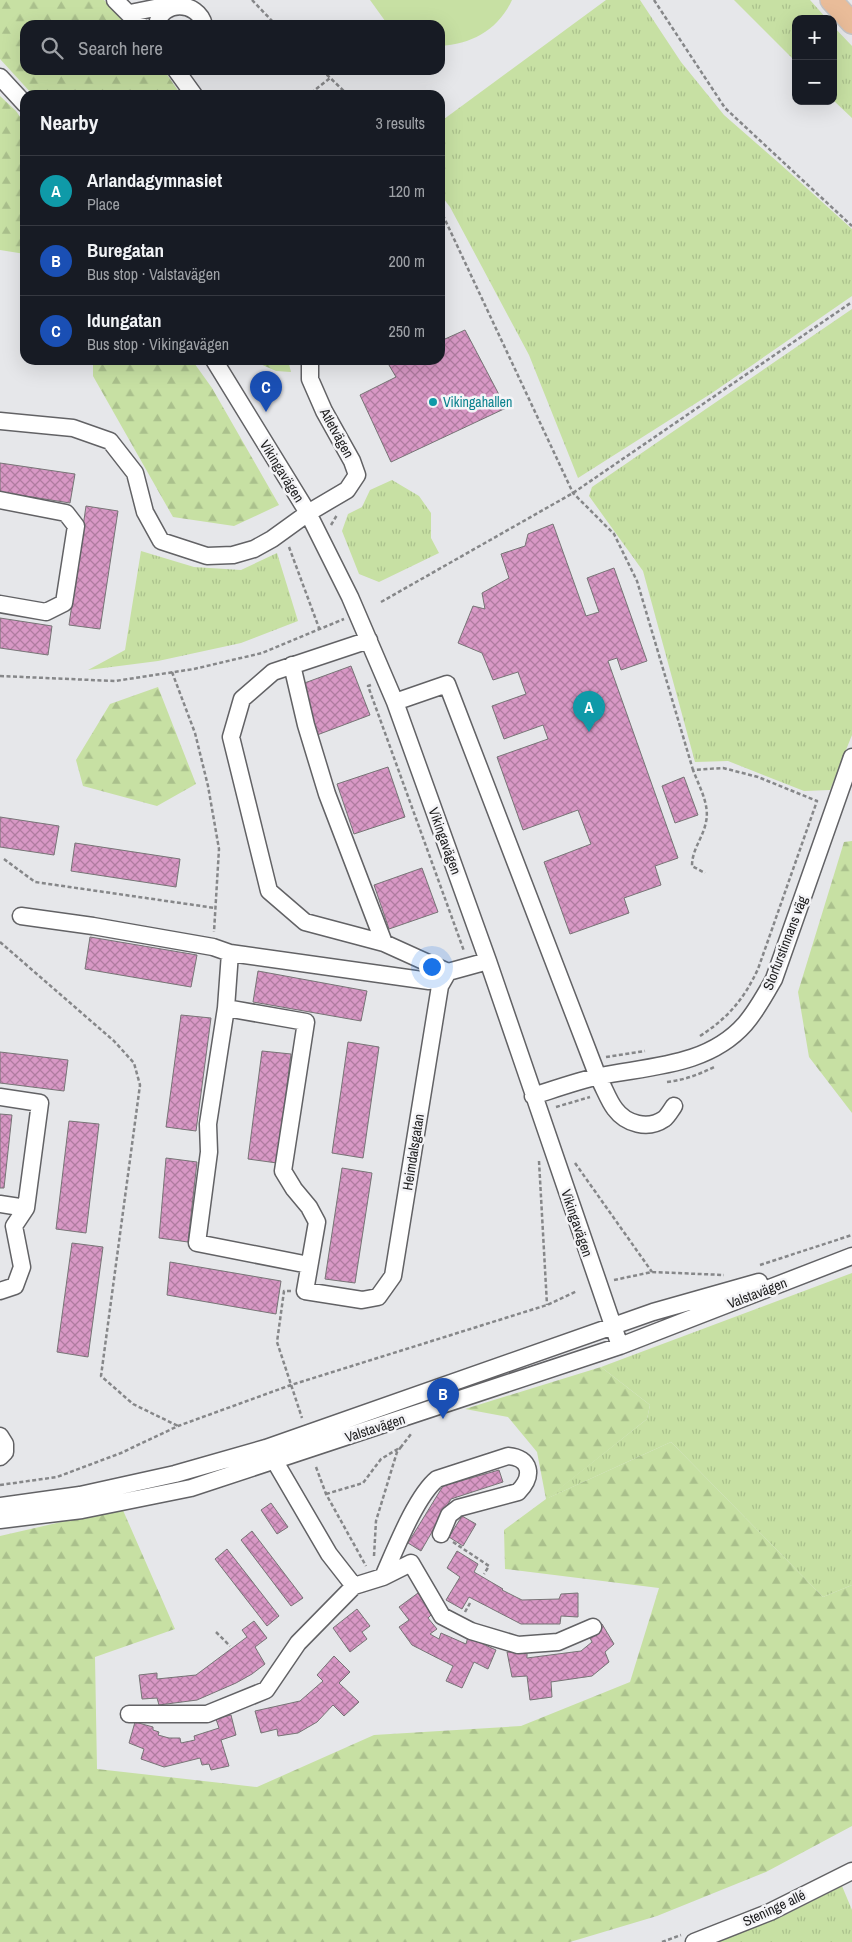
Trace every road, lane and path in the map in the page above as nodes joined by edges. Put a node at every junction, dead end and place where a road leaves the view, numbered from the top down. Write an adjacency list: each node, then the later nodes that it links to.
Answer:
1 (115, 0): 6 (street)
2 (252, 0): 9 (path)
3 (654, 0): 20 (path)
4 (831, 0): 10 (main road)
5 (170, 5): 6 (street); 7 (street); 8 (street)
6 (135, 19)
7 (158, 20)
8 (203, 20)
9 (271, 20)
10 (852, 23)
11 (180, 75): 15 (street)
12 (327, 75): 14 (path)
13 (0, 77): 18 (street)
14 (330, 78): 16 (path); 17 (path)
15 (190, 90)
16 (315, 90)
17 (343, 90)
18 (20, 99)
19 (445, 220): 25 (path)
20 (852, 226)
21 (852, 302): 25 (path)
22 (217, 365): 27 (street, Vikingavägen)
23 (310, 365): 27 (street, Atletvägen)
24 (0, 421): 28 (street)
25 (573, 493): 29 (path); 39 (path)
26 (0, 500): 30 (street)
27 (308, 513): 28 (street); 33 (street, Vikingavägen)
28 (283, 531): 32 (path)
29 (381, 602)
30 (0, 604)
31 (345, 619): 32 (path)
32 (319, 629): 35 (path)
33 (369, 640): 34 (street); 37 (street, Vikingavägen)
34 (292, 665): 44 (street); 44 (street)
35 (172, 672): 36 (path); 42 (path)
36 (0, 676)
37 (395, 702): 48 (street, Vikingavägen); 53 (street)
38 (852, 757): 55 (street, Storfurstinnans väg)
39 (693, 770): 41 (path); 51 (path)
40 (4, 859): 42 (path)
41 (705, 873)
42 (215, 908): 46 (path)
43 (21, 916): 46 (street)
44 (384, 943): 49 (street)
45 (1, 944): 79 (path)
46 (212, 947): 47 (street)
47 (230, 953): 49 (street); 50 (street)
48 (488, 961): 49 (street); 58 (street, Vikingavägen)
49 (448, 972): 73 (street, Heimdalsgatan)
50 (226, 1008): 67 (street); 67 (street)
51 (699, 1036)
52 (650, 1050): 53 (path)
53 (592, 1061): 55 (street)
54 (718, 1065): 56 (path)
55 (598, 1077): 57 (street); 58 (street, Storfurstinnans väg)
56 (662, 1082)
57 (606, 1093): 60 (street); 61 (path)
58 (533, 1096): 75 (street, Vikingavägen)
59 (0, 1097): 64 (street)
60 (674, 1106)
61 (556, 1107)
62 (573, 1161): 69 (path)
63 (0, 1204): 64 (street)
64 (26, 1208): 72 (street)
65 (852, 1235): 68 (path)
66 (852, 1256): 75 (street, Valstavägen); 76 (street, Valstavägen)
67 (310, 1265): 73 (street)
68 (760, 1266)
69 (652, 1272): 70 (path); 71 (path)
70 (732, 1275)
71 (614, 1280)
72 (0, 1291)
73 (305, 1291): 77 (path)
74 (577, 1291): 77 (path)
75 (613, 1326): 76 (street, Vikingavägen); 83 (street, Valstavägen)
76 (620, 1346): 83 (street, Valstavägen)
77 (291, 1385): 78 (path); 79 (path)
78 (304, 1423)
79 (178, 1426): 86 (path)
80 (410, 1434): 82 (path)
81 (0, 1436): 84 (street)
82 (401, 1447): 87 (path); 92 (path)
83 (270, 1454): 88 (street, Valstavägen); 89 (street, Valstavägen); 93 (street)
84 (0, 1457)
85 (316, 1467): 87 (path)
86 (0, 1485)
87 (326, 1494): 92 (path)
88 (0, 1506)
89 (0, 1520)
90 (441, 1534): 91 (path); 92 (street)
91 (484, 1574)
92 (378, 1578): 93 (street); 94 (street)
93 (354, 1586): 97 (street)
94 (593, 1627)
95 (216, 1632): 96 (path)
96 (230, 1646)
97 (129, 1714)
98 (852, 1870): 99 (street, Steninge allé)
99 (694, 1942)

